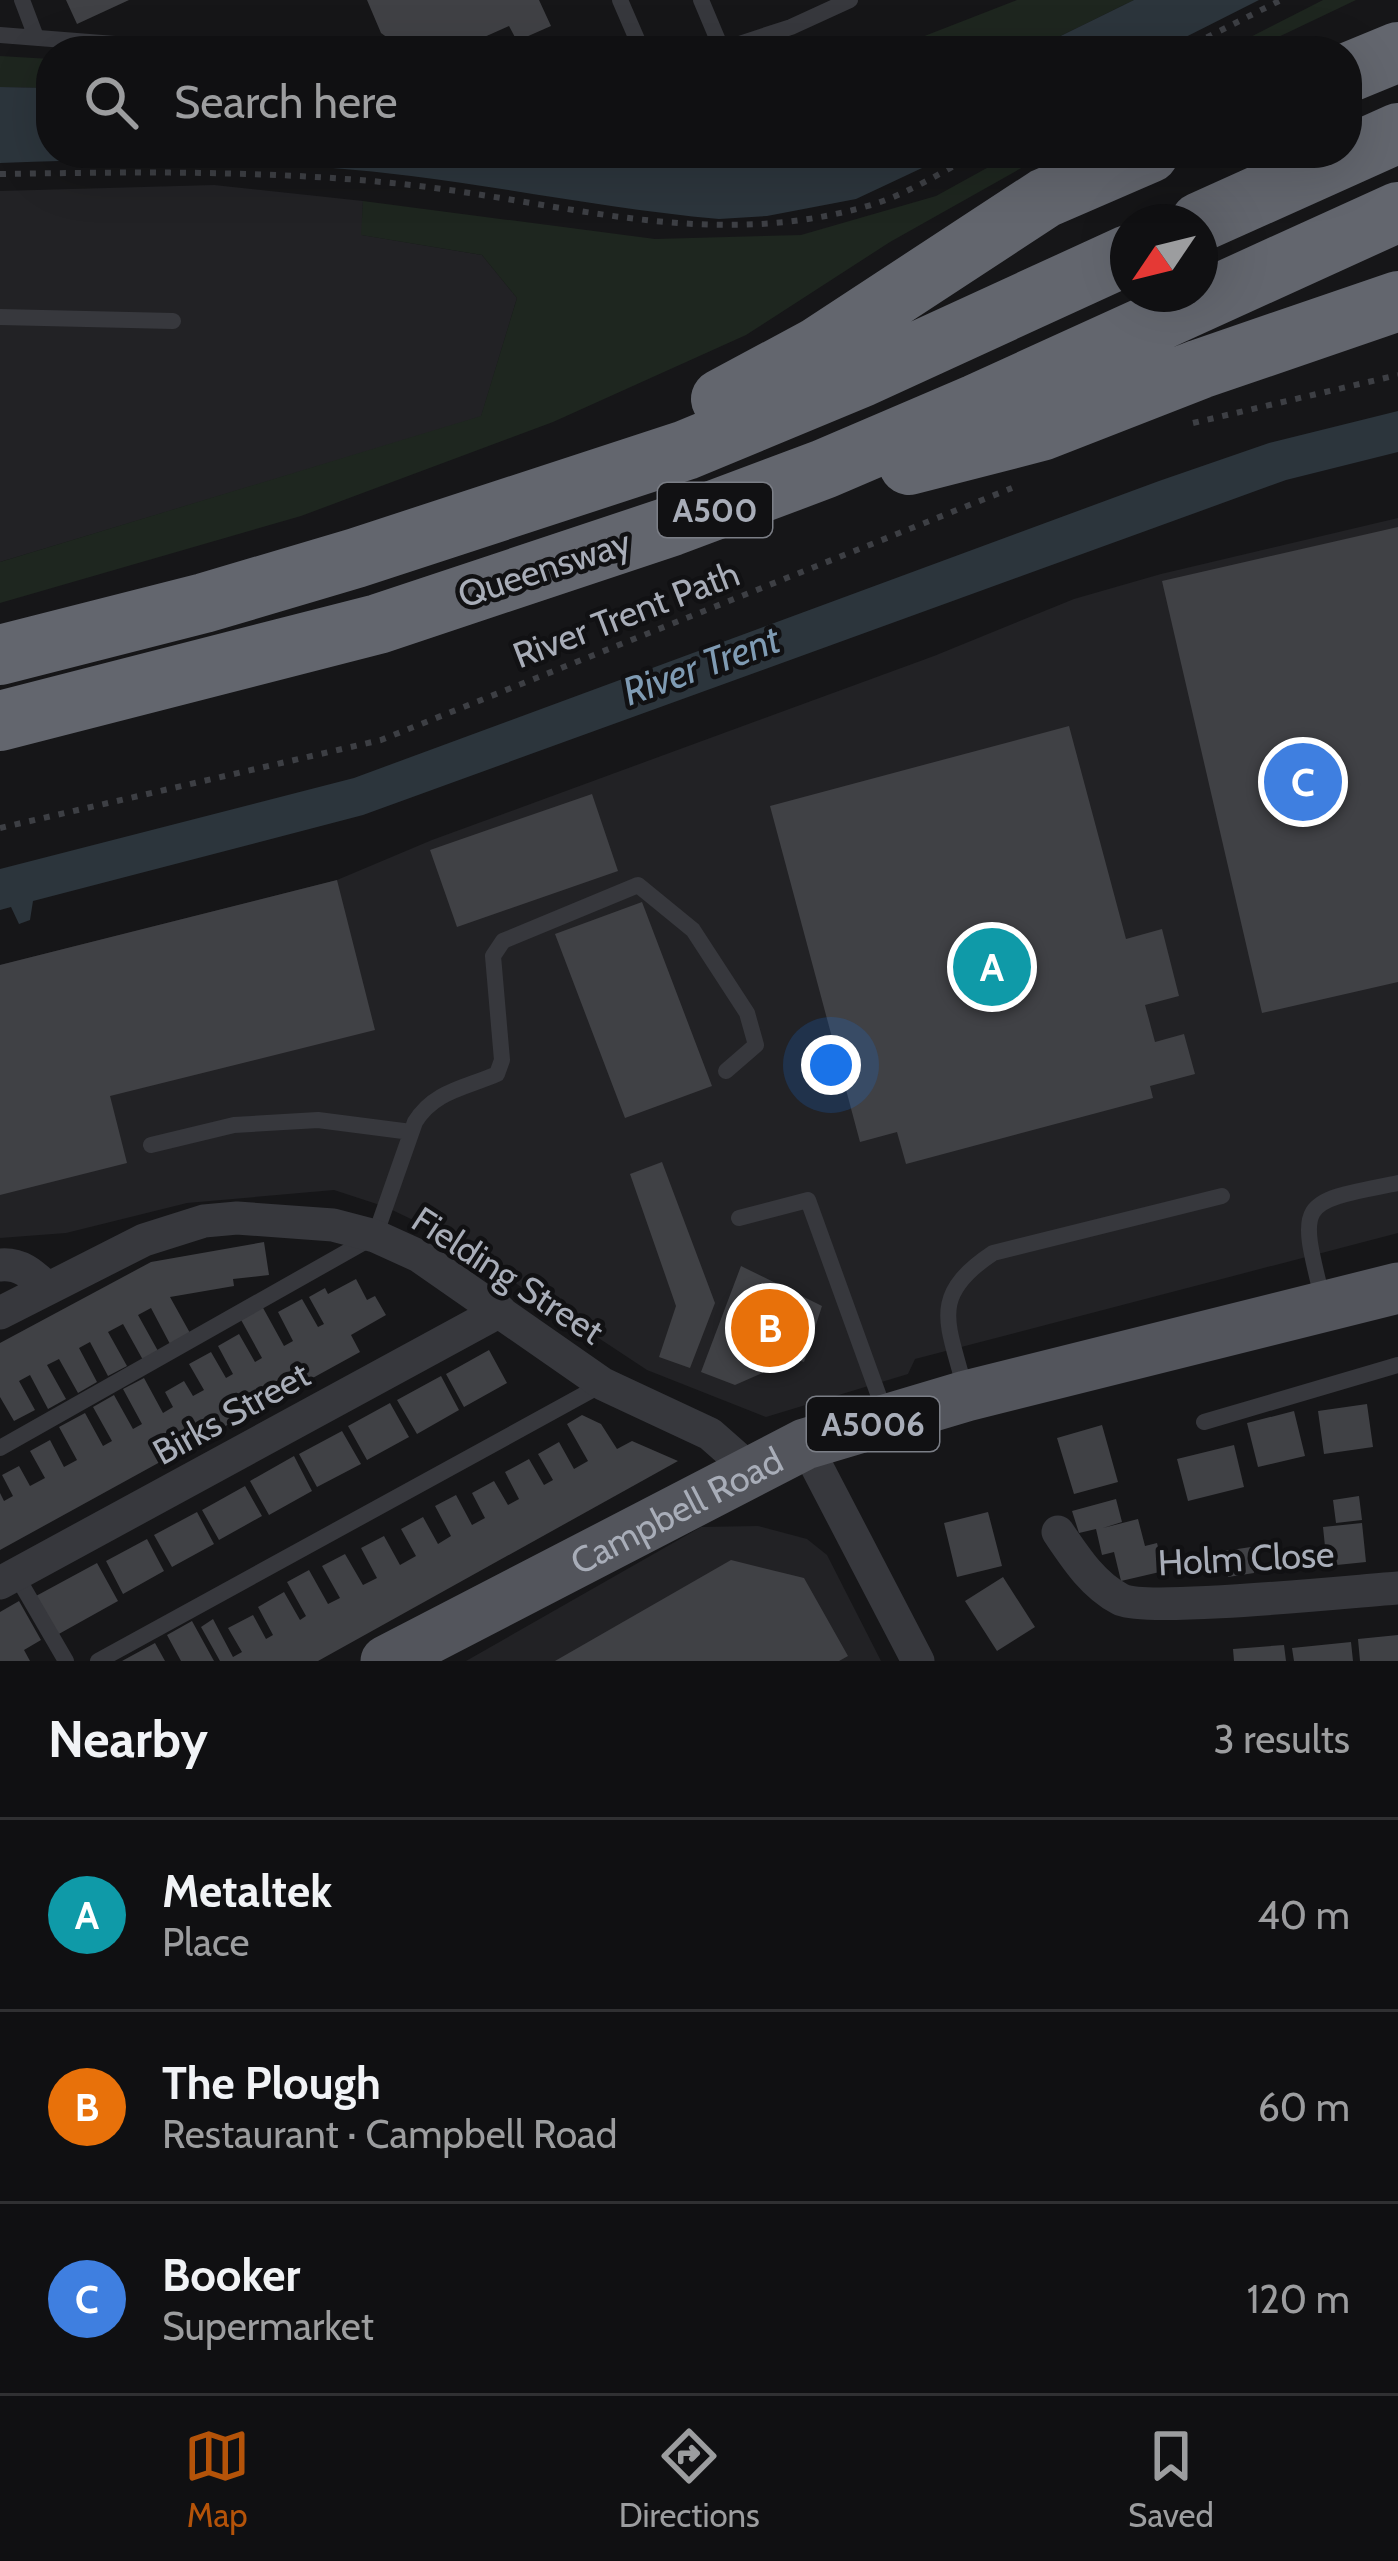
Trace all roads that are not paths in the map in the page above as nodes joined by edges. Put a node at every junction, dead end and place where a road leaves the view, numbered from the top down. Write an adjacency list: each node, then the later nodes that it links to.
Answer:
1 (22, 0): 9 (lane)
2 (620, 0): 6 (lane)
3 (701, 0): 7 (lane)
4 (850, 0): 8 (lane)
5 (0, 34): 9 (lane)
6 (636, 36)
7 (715, 36)
8 (763, 36)
9 (36, 37)
10 (1398, 52): 11 (highway)
11 (1362, 67)
12 (1398, 133): 13 (highway)
13 (1362, 149)
14 (1114, 168): 22 (highway)
15 (1320, 168): 17 (highway)
16 (1398, 212): 23 (highway, Queensway / A500)
17 (1218, 214)
18 (1110, 263): 22 (highway, Queensway / A500)
19 (1398, 301): 23 (highway)
20 (0, 317): 21 (lane)
21 (173, 321)
22 (525, 504): 24 (highway, Queensway / A500)
23 (672, 526): 25 (highway, Queensway / A500)
24 (0, 655)
25 (0, 721)
26 (726, 1071): 27 (lane)
27 (412, 1132): 28 (lane); 32 (lane)
28 (151, 1145)
29 (1398, 1183): 36 (lane)
30 (1222, 1196): 41 (lane)
31 (739, 1218): 42 (lane)
32 (375, 1236): 34 (street, Fielding Street); 37 (street, Fielding Street); 45 (lane)
33 (0, 1265): 34 (street)
34 (46, 1287): 38 (street, Fielding Street)
35 (1398, 1288): 36 (main road, Campbell Road / A5006)
36 (1324, 1304): 41 (main road, Campbell Road / A5006)
37 (500, 1311): 40 (street, Fielding Street); 48 (street, Birks Street)
38 (0, 1313)
39 (1398, 1365): 43 (lane)
40 (604, 1384): 46 (street, Fielding Street); 51 (lane)
41 (966, 1396): 42 (main road, Campbell Road / A5006)
42 (887, 1420): 44 (main road, Campbell Road / A5006)
43 (1204, 1422)
44 (805, 1444): 46 (main road, Campbell Road / A5006); 53 (street)
45 (0, 1448)
46 (752, 1471): 52 (main road, Campbell Road / A5006)
47 (1058, 1532): 49 (street, Holm Close)
48 (8, 1579): 50 (lane)
49 (1398, 1588)
50 (66, 1661)
51 (98, 1661)
52 (386, 1661)
53 (918, 1661)

